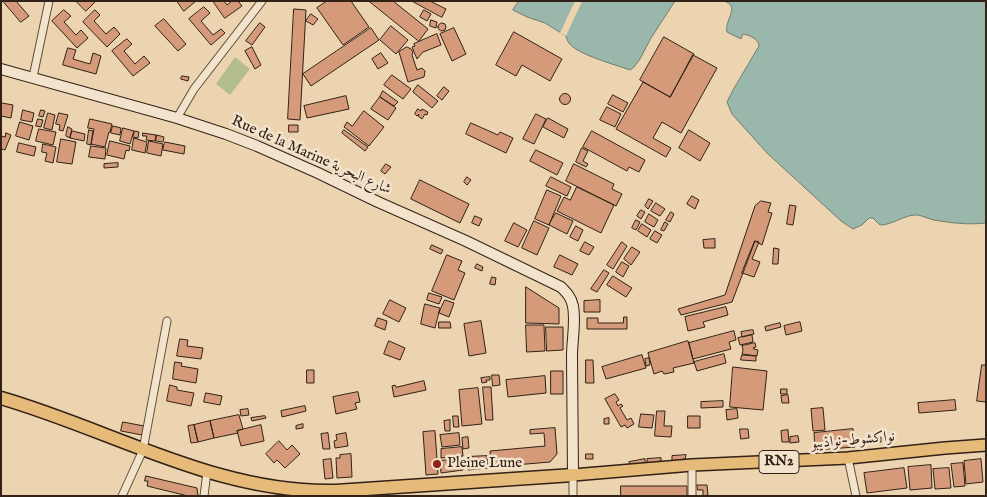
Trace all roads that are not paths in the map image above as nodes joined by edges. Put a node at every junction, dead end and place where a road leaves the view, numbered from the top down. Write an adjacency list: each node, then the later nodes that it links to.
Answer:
1 (50, 1): 4 (street)
2 (262, 1): 5 (street)
3 (1, 69): 4 (street, Rue de la Marine شارع البحرية)
4 (33, 77): 5 (street, Rue de la Marine شارع البحرية)
5 (177, 118): 13 (street, Rue de la Marine شارع البحرية)
6 (167, 321): 9 (street)
7 (1, 398): 9 (highway, RN2)
8 (986, 444): 10 (main road, نواكشوط-نواذيبو / RN2)
9 (143, 450): 12 (highway, RN2); 16 (street)
10 (848, 458): 11 (main road, نواكشوط-نواذيبو / RN2); 20 (street)
11 (692, 465): 13 (main road, نواكشوط-نواذيبو / RN2); 19 (street)
12 (207, 472): 14 (highway, RN2); 17 (street)
13 (573, 475): 15 (highway, RN2); 18 (street)
14 (281, 492): 15 (highway, RN2)
15 (366, 492)
16 (122, 496)
17 (204, 496)
18 (573, 496)
19 (692, 496)
20 (856, 496)

